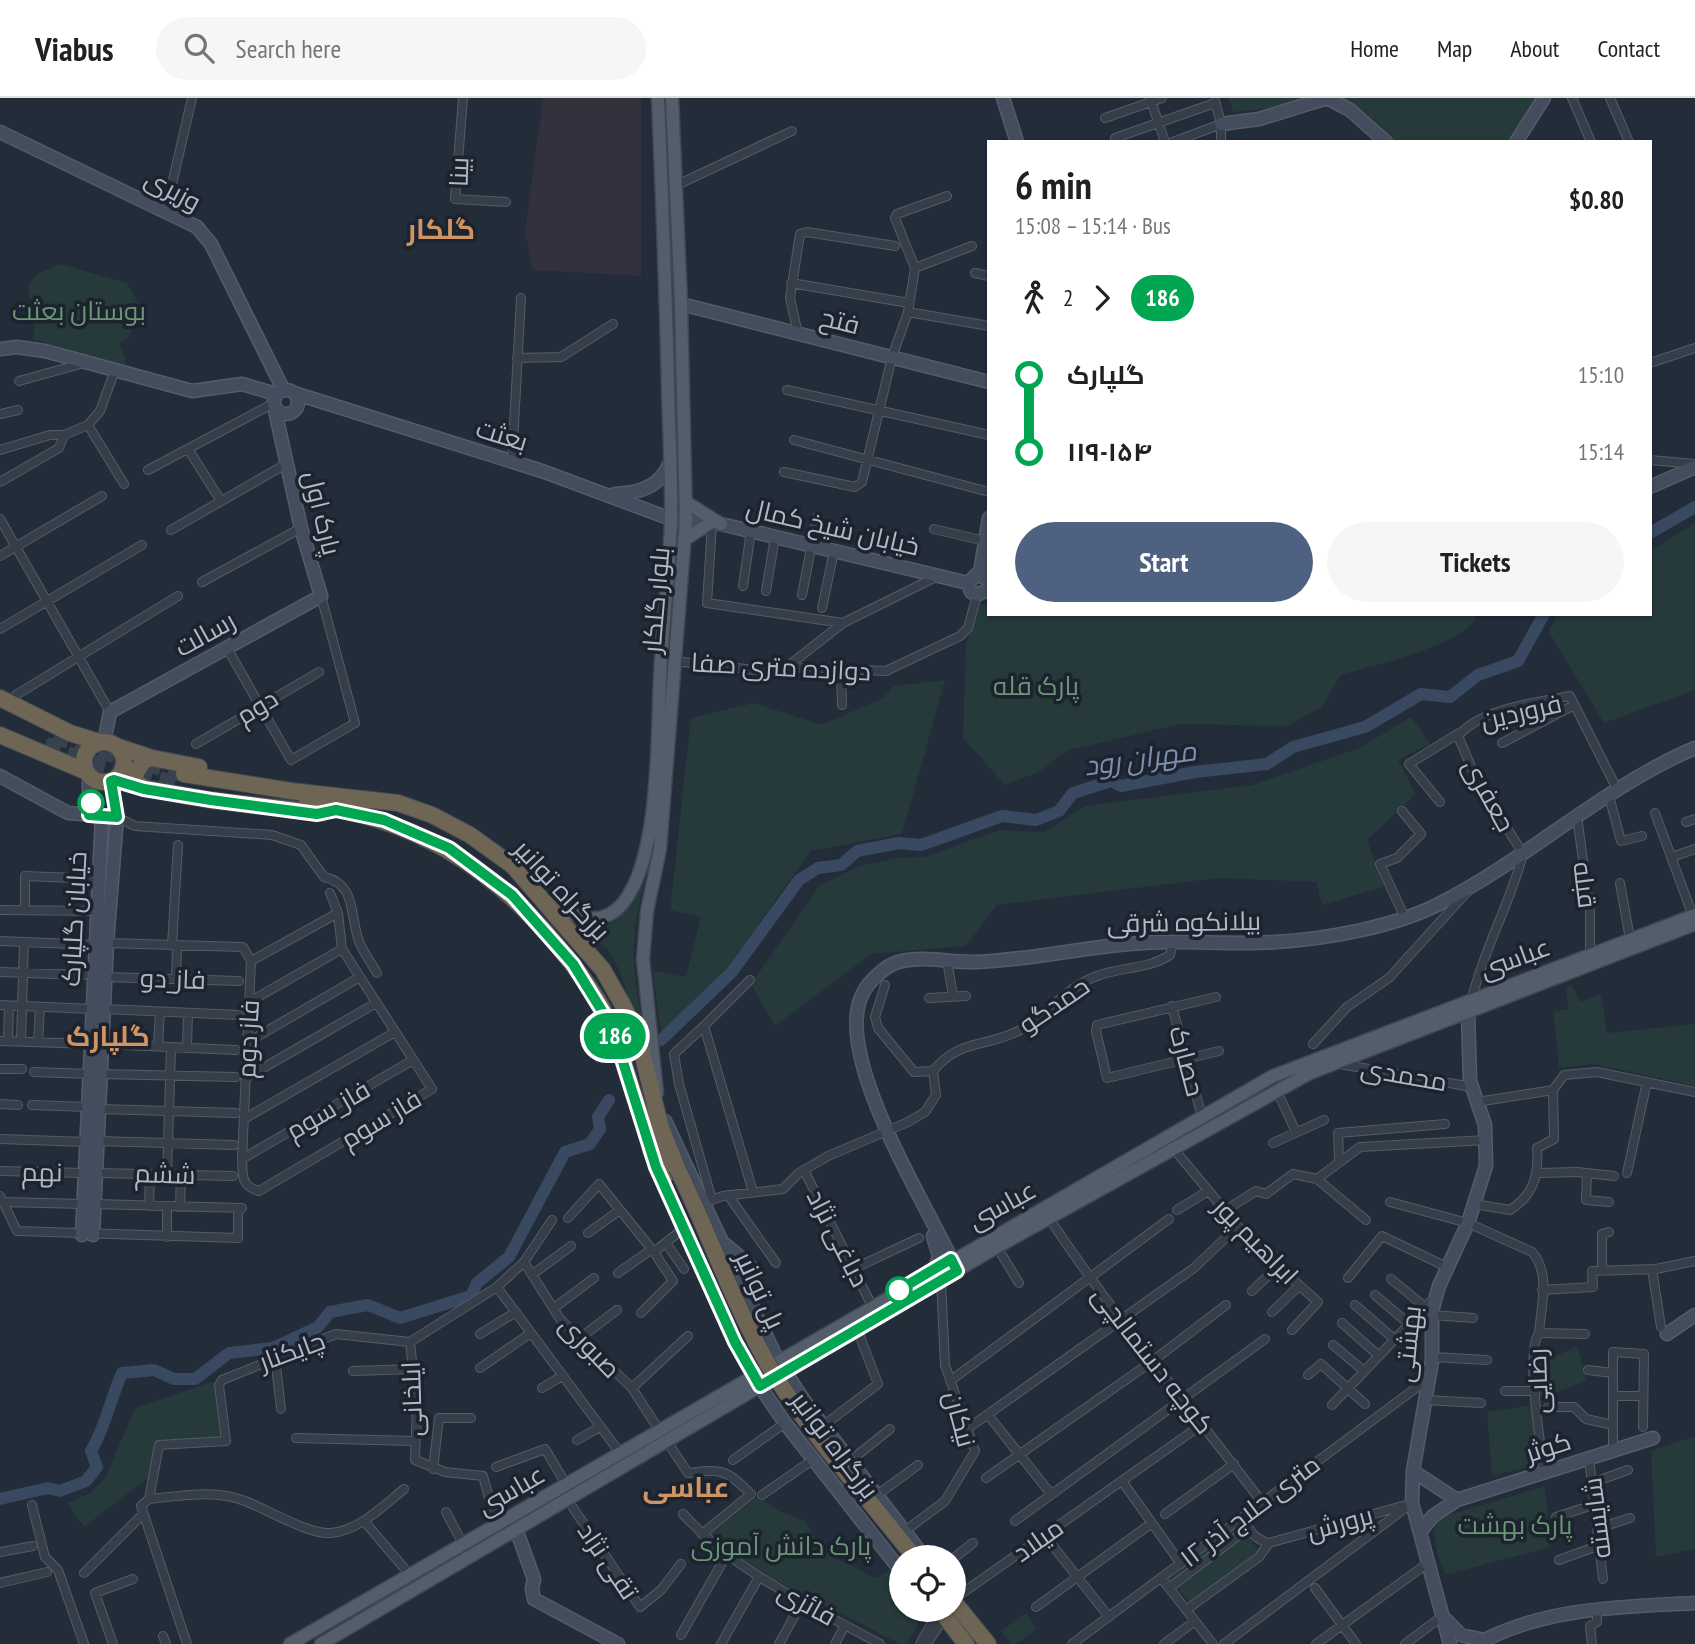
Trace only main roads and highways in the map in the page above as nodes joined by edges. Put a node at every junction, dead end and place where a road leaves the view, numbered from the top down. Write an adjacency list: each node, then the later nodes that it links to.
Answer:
1 (658, 98): 18 (main road, بلوار گلکار)
2 (672, 98): 11 (main road, بلوار گلکار)
3 (1003, 98): 8 (main road)
4 (1327, 98): 6 (main road); 9 (main road)
5 (1544, 98): 10 (main road)
6 (1221, 124)
7 (0, 132): 14 (main road, وزیری)
8 (1016, 140)
9 (1384, 140)
10 (1517, 140)
11 (681, 304): 13 (main road, فتح); 22 (main road, بلوار گلکار)
12 (0, 349): 14 (main road)
13 (987, 382)
14 (280, 397): 15 (main road, بعثت); 16 (main road); 16 (main road); 17 (main road, پارک اول)
15 (317, 402): 16 (main road); 21 (main road, بعثت)
16 (297, 407): 17 (main road)
17 (283, 441): 31 (main road, پارک اول)
18 (670, 462): 21 (main road); 23 (main road, بلوار گلکار)
19 (1695, 465): 20 (main road)
20 (1652, 486)
21 (608, 495): 23 (main road, بعثت)
22 (686, 502): 24 (main road, بلوار گلکار); 25 (main road)
23 (671, 519): 24 (main road, خیابان شیخ کمال); 42 (main road, بلوار گلکار)
24 (686, 521): 25 (main road, خیابان شیخ کمال); 27 (main road, بلوار گلکار)
25 (714, 524): 27 (main road); 29 (main road, خیابان شیخ کمال)
26 (987, 535): 28 (main road)
27 (684, 540): 42 (main road, بلوار گلکار)
28 (985, 577): 29 (main road)
29 (968, 583): 30 (main road)
30 (983, 592)
31 (321, 596): 37 (main road, رسالت)
32 (8, 696): 36 (highway)
33 (0, 709): 36 (highway)
34 (0, 723): 36 (highway)
35 (0, 735): 40 (highway)
36 (56, 737): 37 (highway); 40 (highway)
37 (107, 744): 39 (highway); 41 (highway); 45 (highway)
38 (1695, 748): 60 (main road, بیلانکوه شرقی)
39 (152, 758): 46 (highway); 47 (highway)
40 (61, 762): 41 (highway)
41 (88, 774): 45 (highway); 48 (main road, خیابان گلپارک)
42 (661, 774): 50 (main road, بلوار گلکار); 57 (main road, بلوار گلکار)
43 (0, 776): 48 (main road)
44 (182, 779): 47 (highway, بزرگراه توانیر)
45 (112, 781): 46 (highway); 49 (main road, خیابان گلپارک)
46 (144, 789): 47 (highway)
47 (338, 802): 50 (highway, بزرگراه توانیر); 58 (highway, بزرگراه توانیر)
48 (95, 815): 49 (main road); 52 (main road, خیابان گلپارک)
49 (117, 817): 52 (main road, خیابان گلپارک)
50 (543, 900): 57 (highway, بزرگراه توانیر)
51 (1694, 918): 53 (main road, عباسى); 53 (main road, عباسى)
52 (101, 944): 55 (main road, خیابان گلپارک); 55 (main road, خیابان گلپارک)
53 (1591, 959): 54 (main road, عباسى); 56 (main road, عباسى)
54 (1472, 998): 56 (main road, بهشتی); 62 (main road, عباسى)
55 (98, 1009): 61 (main road, خیابان گلپارک)
56 (1468, 1012): 62 (main road, عباسى); 74 (main road, بهشتی)
57 (657, 1103): 59 (highway, بزرگراه توانیر); 65 (main road, بزرگراه توانیر)
58 (639, 1111): 59 (highway, بزرگراه توانیر); 67 (main road, بزرگراه توانیر)
59 (673, 1170): 79 (highway, پل توانیر); 80 (highway, پل توانیر, bridge)
60 (922, 1203): 62 (main road, بیلانکوه شرقی); 63 (main road, بیلانکوه شرقی)
61 (88, 1235)
62 (954, 1265): 63 (main road, عباسى)
63 (938, 1275): 68 (main road, عباسى); 68 (main road, عباسى)
64 (1695, 1315): 66 (main road)
65 (761, 1329): 67 (main road); 68 (main road, بزرگراه توانیر)
66 (1664, 1330)
67 (735, 1342): 69 (main road, بزرگراه توانیر)
68 (781, 1366): 69 (main road, عباسى); 70 (main road, بزرگراه توانیر)
69 (756, 1381): 71 (main road, بزرگراه توانیر); 72 (main road, عباسى)
70 (805, 1402): 71 (main road); 81 (main road, بزرگراه توانیر)
71 (783, 1420): 82 (main road, بزرگراه توانیر)
72 (663, 1435): 75 (main road, عباسى); 75 (main road, عباسى)
73 (1653, 1438): 76 (main road, کوثر)
74 (1413, 1471): 76 (main road); 78 (main road, بهشتی)
75 (560, 1498): 77 (main road, عباسى); 89 (main road, عباسى)
76 (1457, 1500): 78 (main road, کوثر)
77 (516, 1529): 87 (main road); 90 (main road, عباسى)
78 (1420, 1532): 85 (main road, بهشتی)
79 (892, 1545)
80 (905, 1545)
81 (915, 1545)
82 (889, 1555)
83 (1695, 1603): 88 (main road)
84 (966, 1616): 93 (highway)
85 (1444, 1617): 88 (main road); 94 (main road, بهشتی)
86 (948, 1622): 92 (highway)
87 (602, 1640): 91 (main road)
88 (1480, 1642)
89 (290, 1644)
90 (321, 1644)
91 (618, 1644)
92 (965, 1644)
93 (988, 1644)
94 (1450, 1644)

